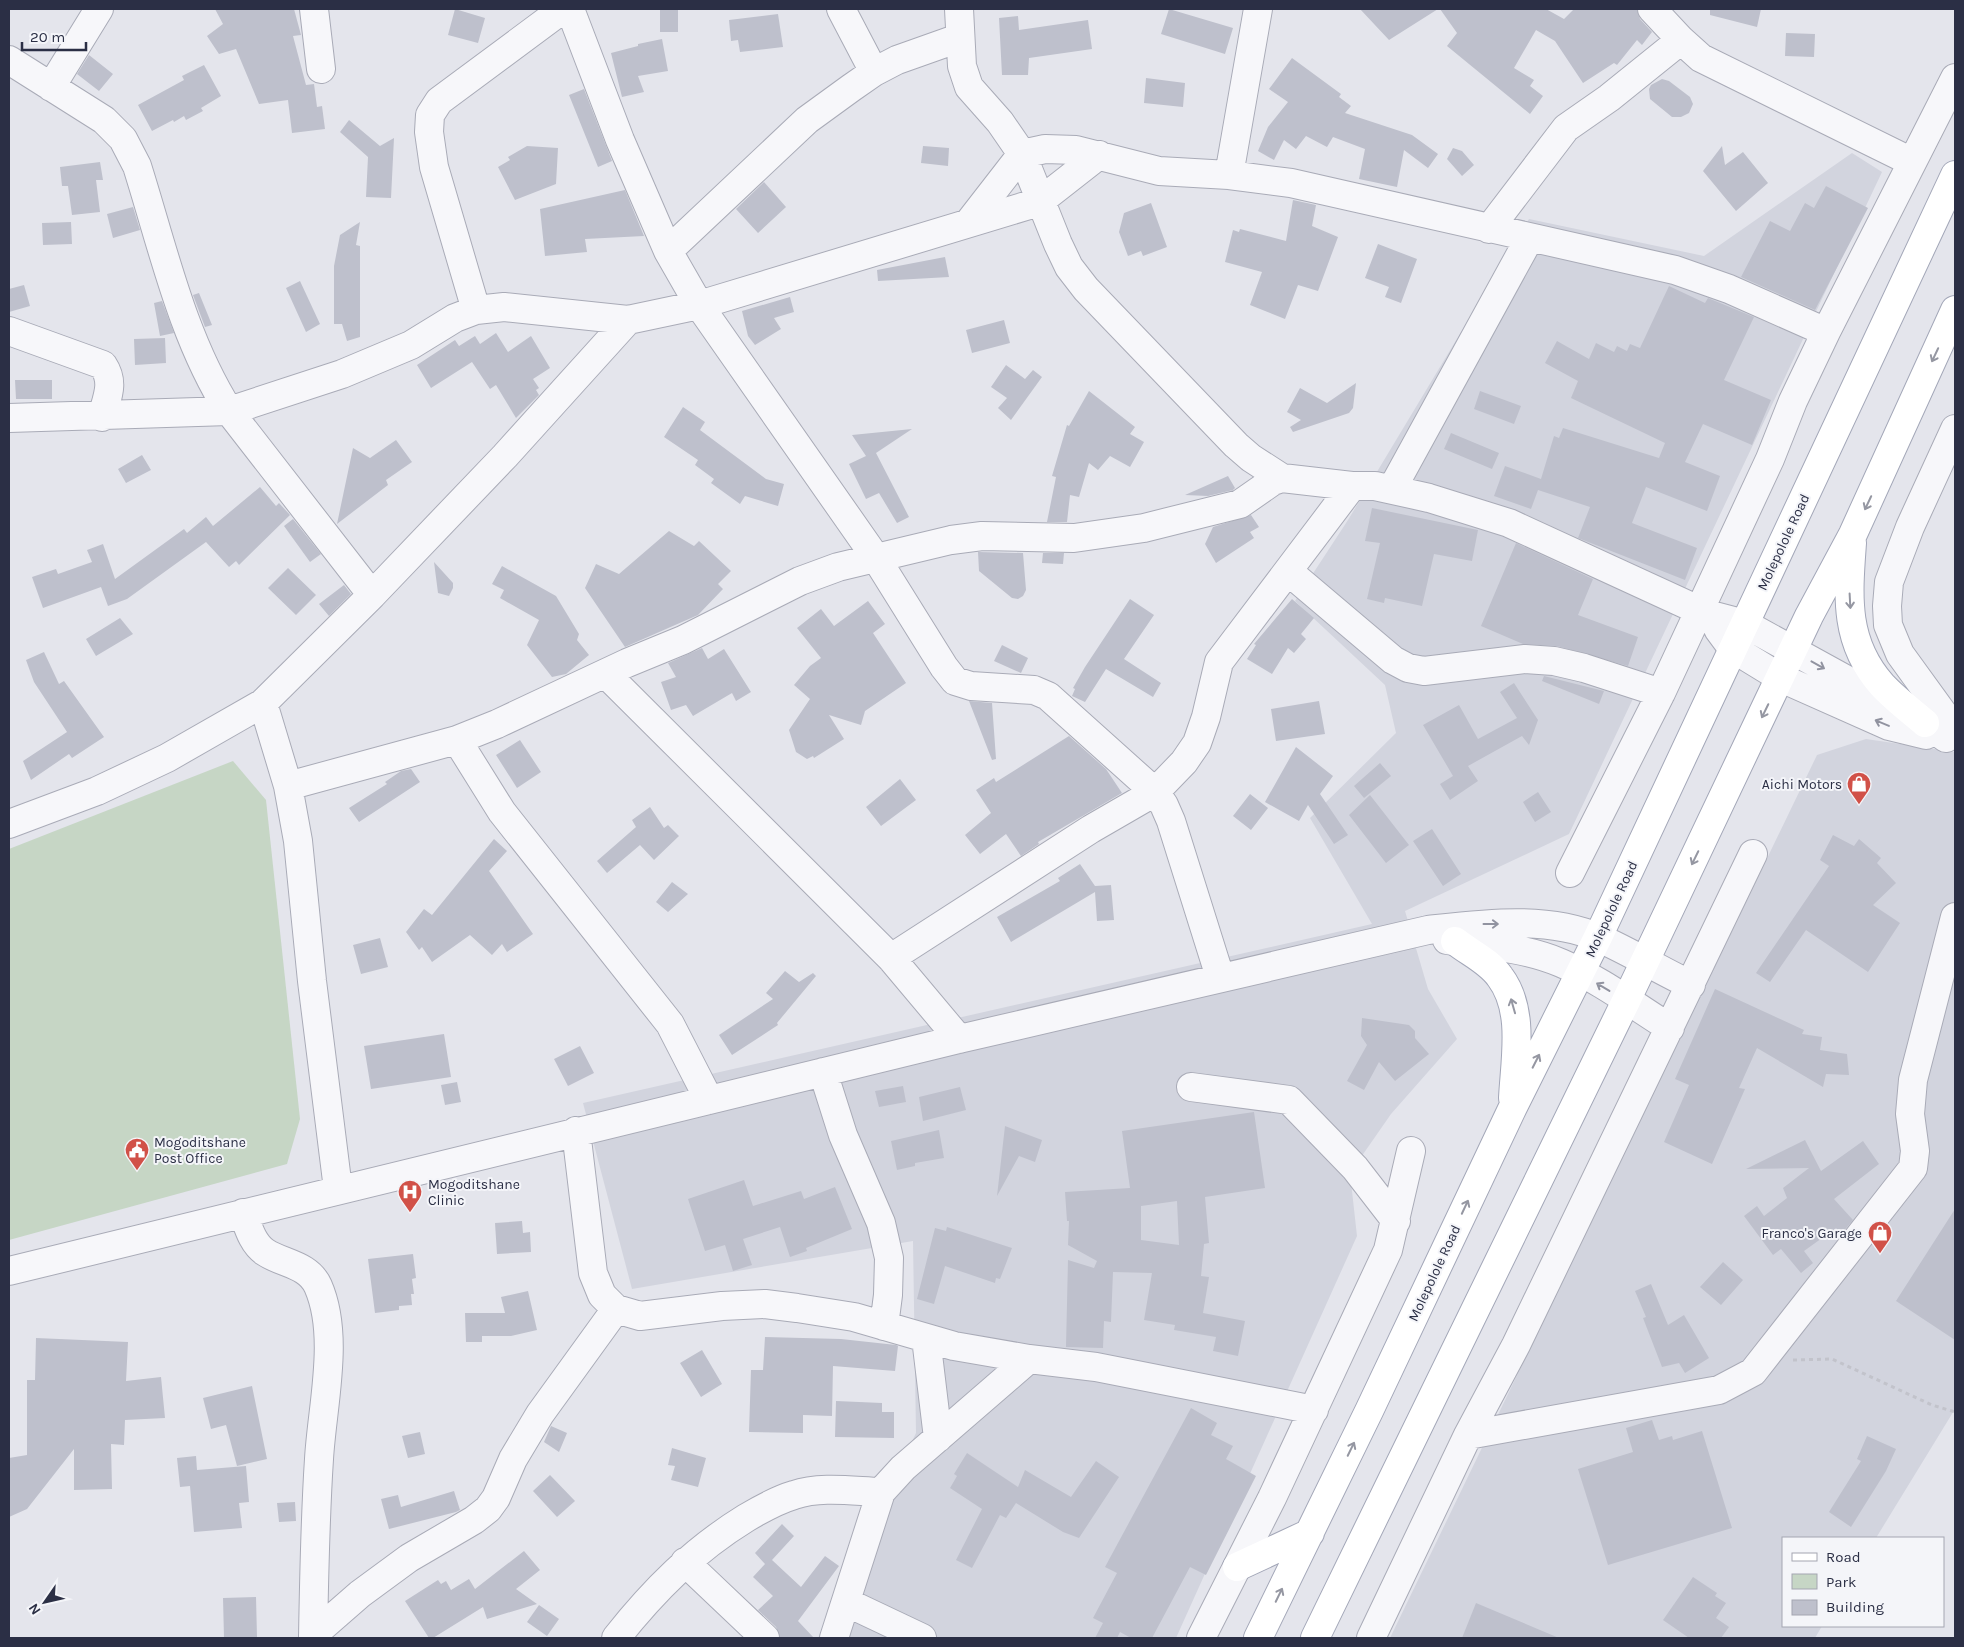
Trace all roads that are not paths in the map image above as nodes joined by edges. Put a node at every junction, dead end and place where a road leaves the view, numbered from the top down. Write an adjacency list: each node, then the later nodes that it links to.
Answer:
1 (99, 9): 15 (street)
2 (314, 9): 12 (street)
3 (564, 9): 27 (street)
4 (570, 9): 25 (street)
5 (841, 9): 13 (street)
6 (959, 9): 9 (street)
7 (1258, 9): 19 (street)
8 (1652, 9): 10 (street)
9 (959, 38): 13 (street); 16 (street)
10 (1681, 40): 18 (street); 23 (street)
11 (9, 60): 15 (street)
12 (320, 69)
13 (874, 72): 25 (street)
14 (1955, 78): 18 (street)
15 (51, 87): 32 (street)
16 (1022, 154): 17 (street); 21 (street); 22 (street)
17 (1099, 154): 19 (street); 21 (street)
18 (1912, 162): 31 (street)
19 (1228, 175): 23 (street)
20 (1955, 175): 44 (main road, Molepolole Road)
21 (1039, 202): 22 (street); 36 (street)
22 (970, 222): 26 (street)
23 (1489, 230): 24 (street)
24 (1529, 239): 31 (street); 38 (street)
25 (668, 251): 26 (street)
26 (699, 305): 29 (street); 40 (street)
27 (476, 310): 29 (street); 32 (street)
28 (1955, 310): 39 (main road, one-way to 39)
29 (628, 320): 42 (street)
30 (9, 331): 33 (street)
31 (1826, 332): 43 (street)
32 (229, 411): 33 (street); 42 (street)
33 (102, 417): 34 (street)
34 (9, 418)
35 (1955, 429): 51 (street)
36 (1282, 478): 37 (street); 40 (street)
37 (1352, 486): 38 (street); 41 (street)
38 (1392, 489): 43 (street)
39 (1853, 534): 46 (main road); 51 (main road, one-way to 51)
40 (876, 558): 47 (street); 54 (street)
41 (1289, 572): 49 (street); 54 (street)
42 (372, 595): 50 (street)
43 (1703, 612): 44 (street); 45 (street); 49 (street)
44 (1745, 624): 45 (main road, Molepolole Road); 46 (street)
45 (1732, 648): 48 (street); 60 (main road, Molepolole Road)
46 (1793, 652): 48 (main road); 51 (street, one-way to 51)
47 (606, 674): 52 (street); 62 (street)
48 (1781, 678): 51 (street, one-way to 48); 63 (main road, one-way to 63)
49 (1661, 693): 57 (street)
50 (263, 703): 53 (street); 55 (street)
51 (1945, 733)
52 (457, 740): 53 (street); 72 (street)
53 (288, 786): 76 (street)
54 (1155, 792): 62 (street); 65 (street)
55 (9, 824)
56 (1753, 854): 66 (street)
57 (1570, 873)
58 (1955, 917): 85 (street)
59 (1409, 936): 60 (street, one-way to 60); 61 (street); 65 (street)
60 (1598, 937): 63 (street); 64 (main road, Molepolole Road)
61 (1455, 941): 64 (street); 73 (main road, one-way to 61)
62 (891, 958): 69 (street)
63 (1644, 962): 66 (street); 67 (main road)
64 (1580, 973): 67 (street, one-way to 64); 73 (main road, Molepolole Road, one-way to 64)
65 (1220, 977): 69 (street)
66 (1691, 985): 68 (street)
67 (1626, 1000): 68 (street); 99 (main road)
68 (1670, 1028): 85 (street)
69 (959, 1039): 70 (street)
70 (823, 1072): 72 (street); 81 (street)
71 (1191, 1087): 78 (street)
72 (709, 1100): 74 (street)
73 (1513, 1107): 88 (main road, Molepolole Road, one-way to 73)
74 (576, 1131): 76 (street); 80 (street)
75 (1411, 1151): 78 (street)
76 (338, 1189): 77 (street)
77 (243, 1213): 79 (street); 92 (street)
78 (1396, 1221): 84 (street)
79 (9, 1270)
80 (616, 1309): 81 (street); 92 (street)
81 (884, 1326): 82 (street)
82 (926, 1338): 83 (street); 86 (street)
83 (1029, 1359): 84 (street); 86 (street)
84 (1314, 1410): 90 (street)
85 (1468, 1435): 100 (street)
86 (938, 1438): 87 (street)
87 (881, 1492): 89 (street); 91 (street)
88 (1310, 1533): 90 (main road); 98 (main road, Molepolole Road, one-way to 88)
89 (685, 1562): 93 (street); 94 (street)
90 (1236, 1567): 97 (street)
91 (846, 1602): 95 (street); 96 (street)
92 (313, 1637)
93 (616, 1638)
94 (765, 1638)
95 (834, 1638)
96 (922, 1638)
97 (1202, 1638)
98 (1258, 1638)
99 (1315, 1638)
100 (1371, 1638)

